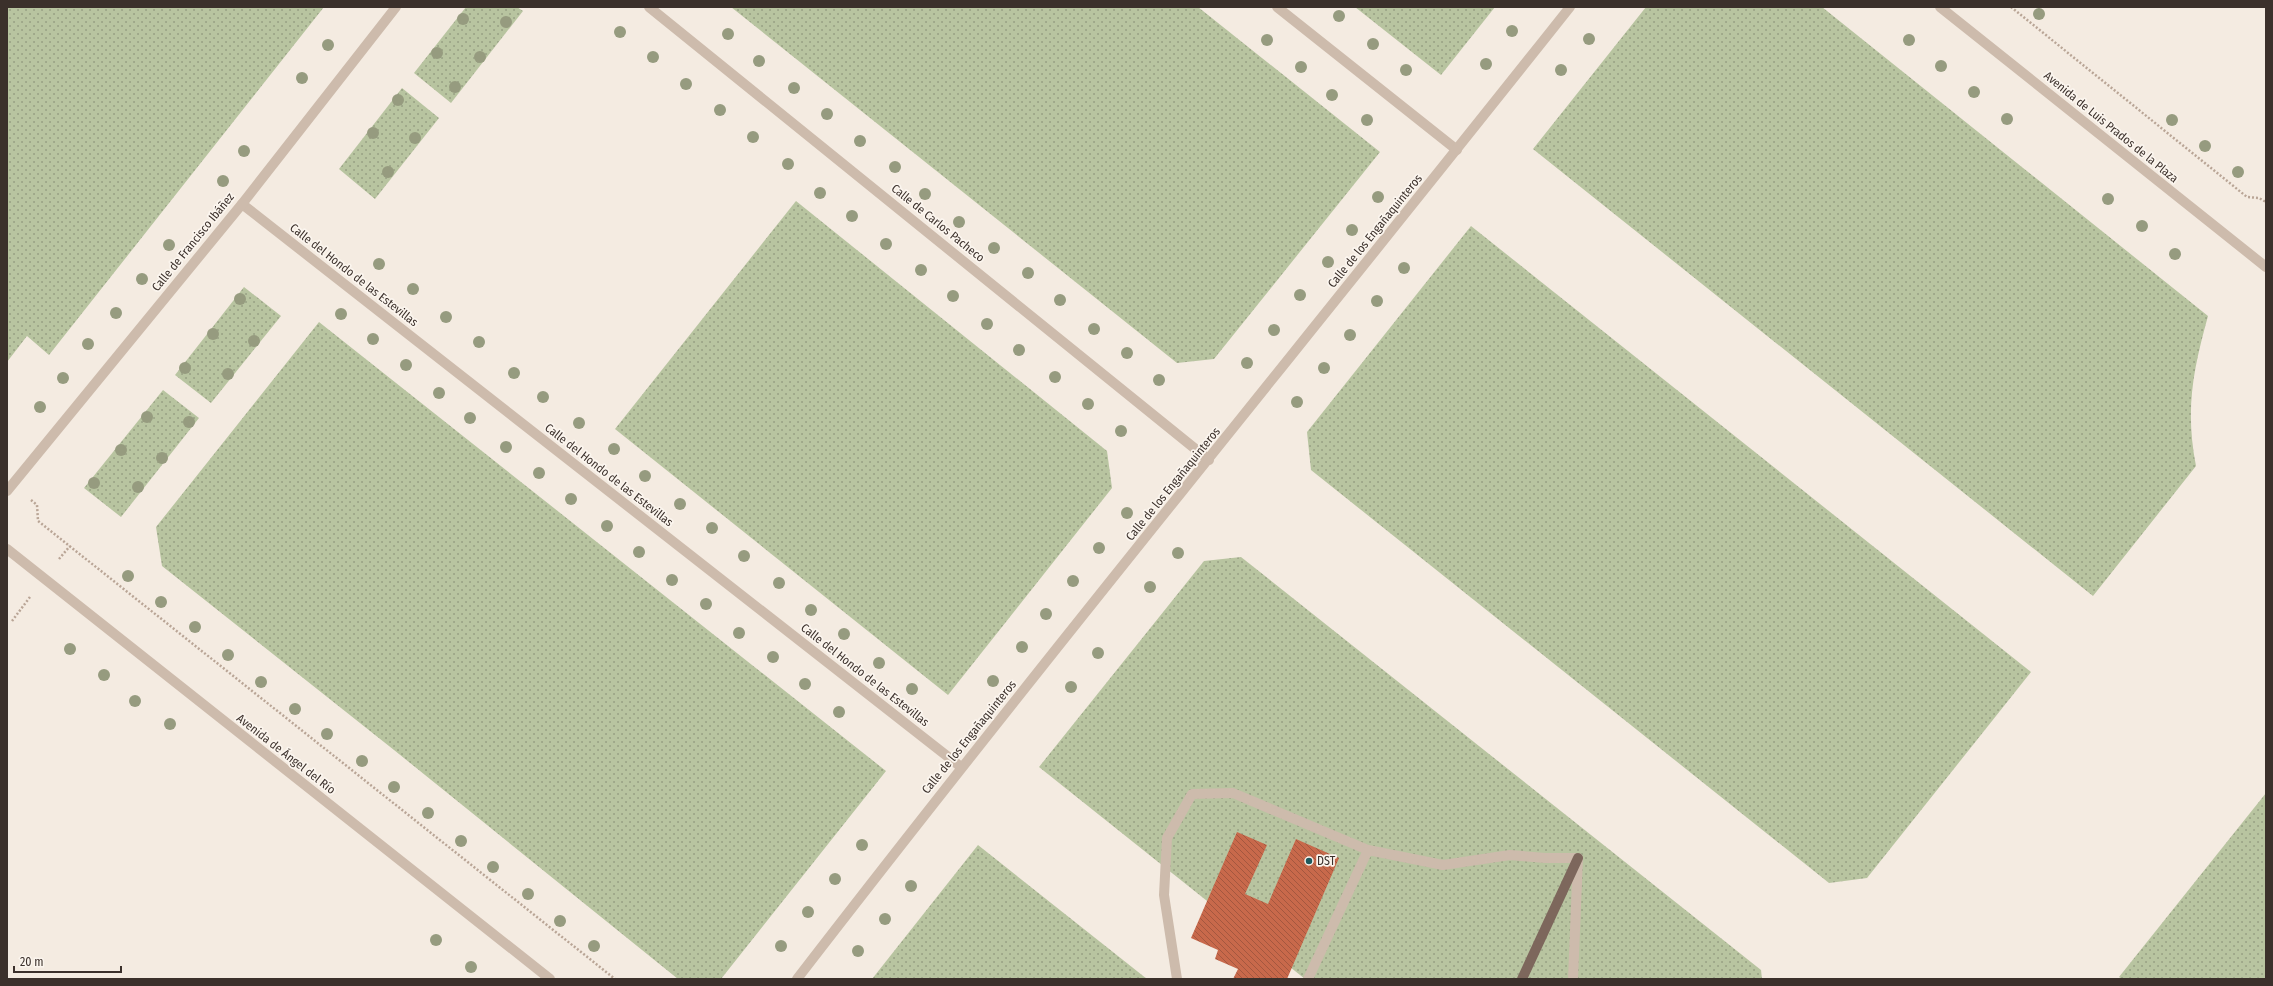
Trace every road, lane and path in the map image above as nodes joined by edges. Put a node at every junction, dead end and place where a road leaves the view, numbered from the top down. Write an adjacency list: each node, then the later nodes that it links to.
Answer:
1 (396, 7): 9 (street, Calle de Francisco Ibáñez)
2 (649, 7): 11 (street, Calle de Carlos Pacheco)
3 (1278, 7): 7 (street)
4 (1570, 7): 7 (street, Calle de los Engañaquinteros)
5 (1940, 7): 10 (street, Avenida de Luis Prados de la Plaza)
6 (2011, 7): 8 (path)
7 (1457, 150): 11 (street, Calle de los Engañaquinteros)
8 (2266, 202)
9 (242, 204): 12 (street, Calle de Francisco Ibáñez); 14 (street, Calle del Hondo de las Estevillas)
10 (2266, 267)
11 (1209, 460): 14 (street, Calle de los Engañaquinteros)
12 (9, 488): 18 (path)
13 (7, 549): 17 (street, Avenida de Ángel del Río)
14 (961, 767): 19 (street, Calle de los Engañaquinteros)
15 (1368, 850): 16 (street); 20 (street); 21 (street)
16 (1578, 858): 22 (main road); 23 (street)
17 (550, 979)
18 (615, 979)
19 (798, 979)
20 (1178, 979)
21 (1308, 979)
22 (1522, 979)
23 (1573, 979)

